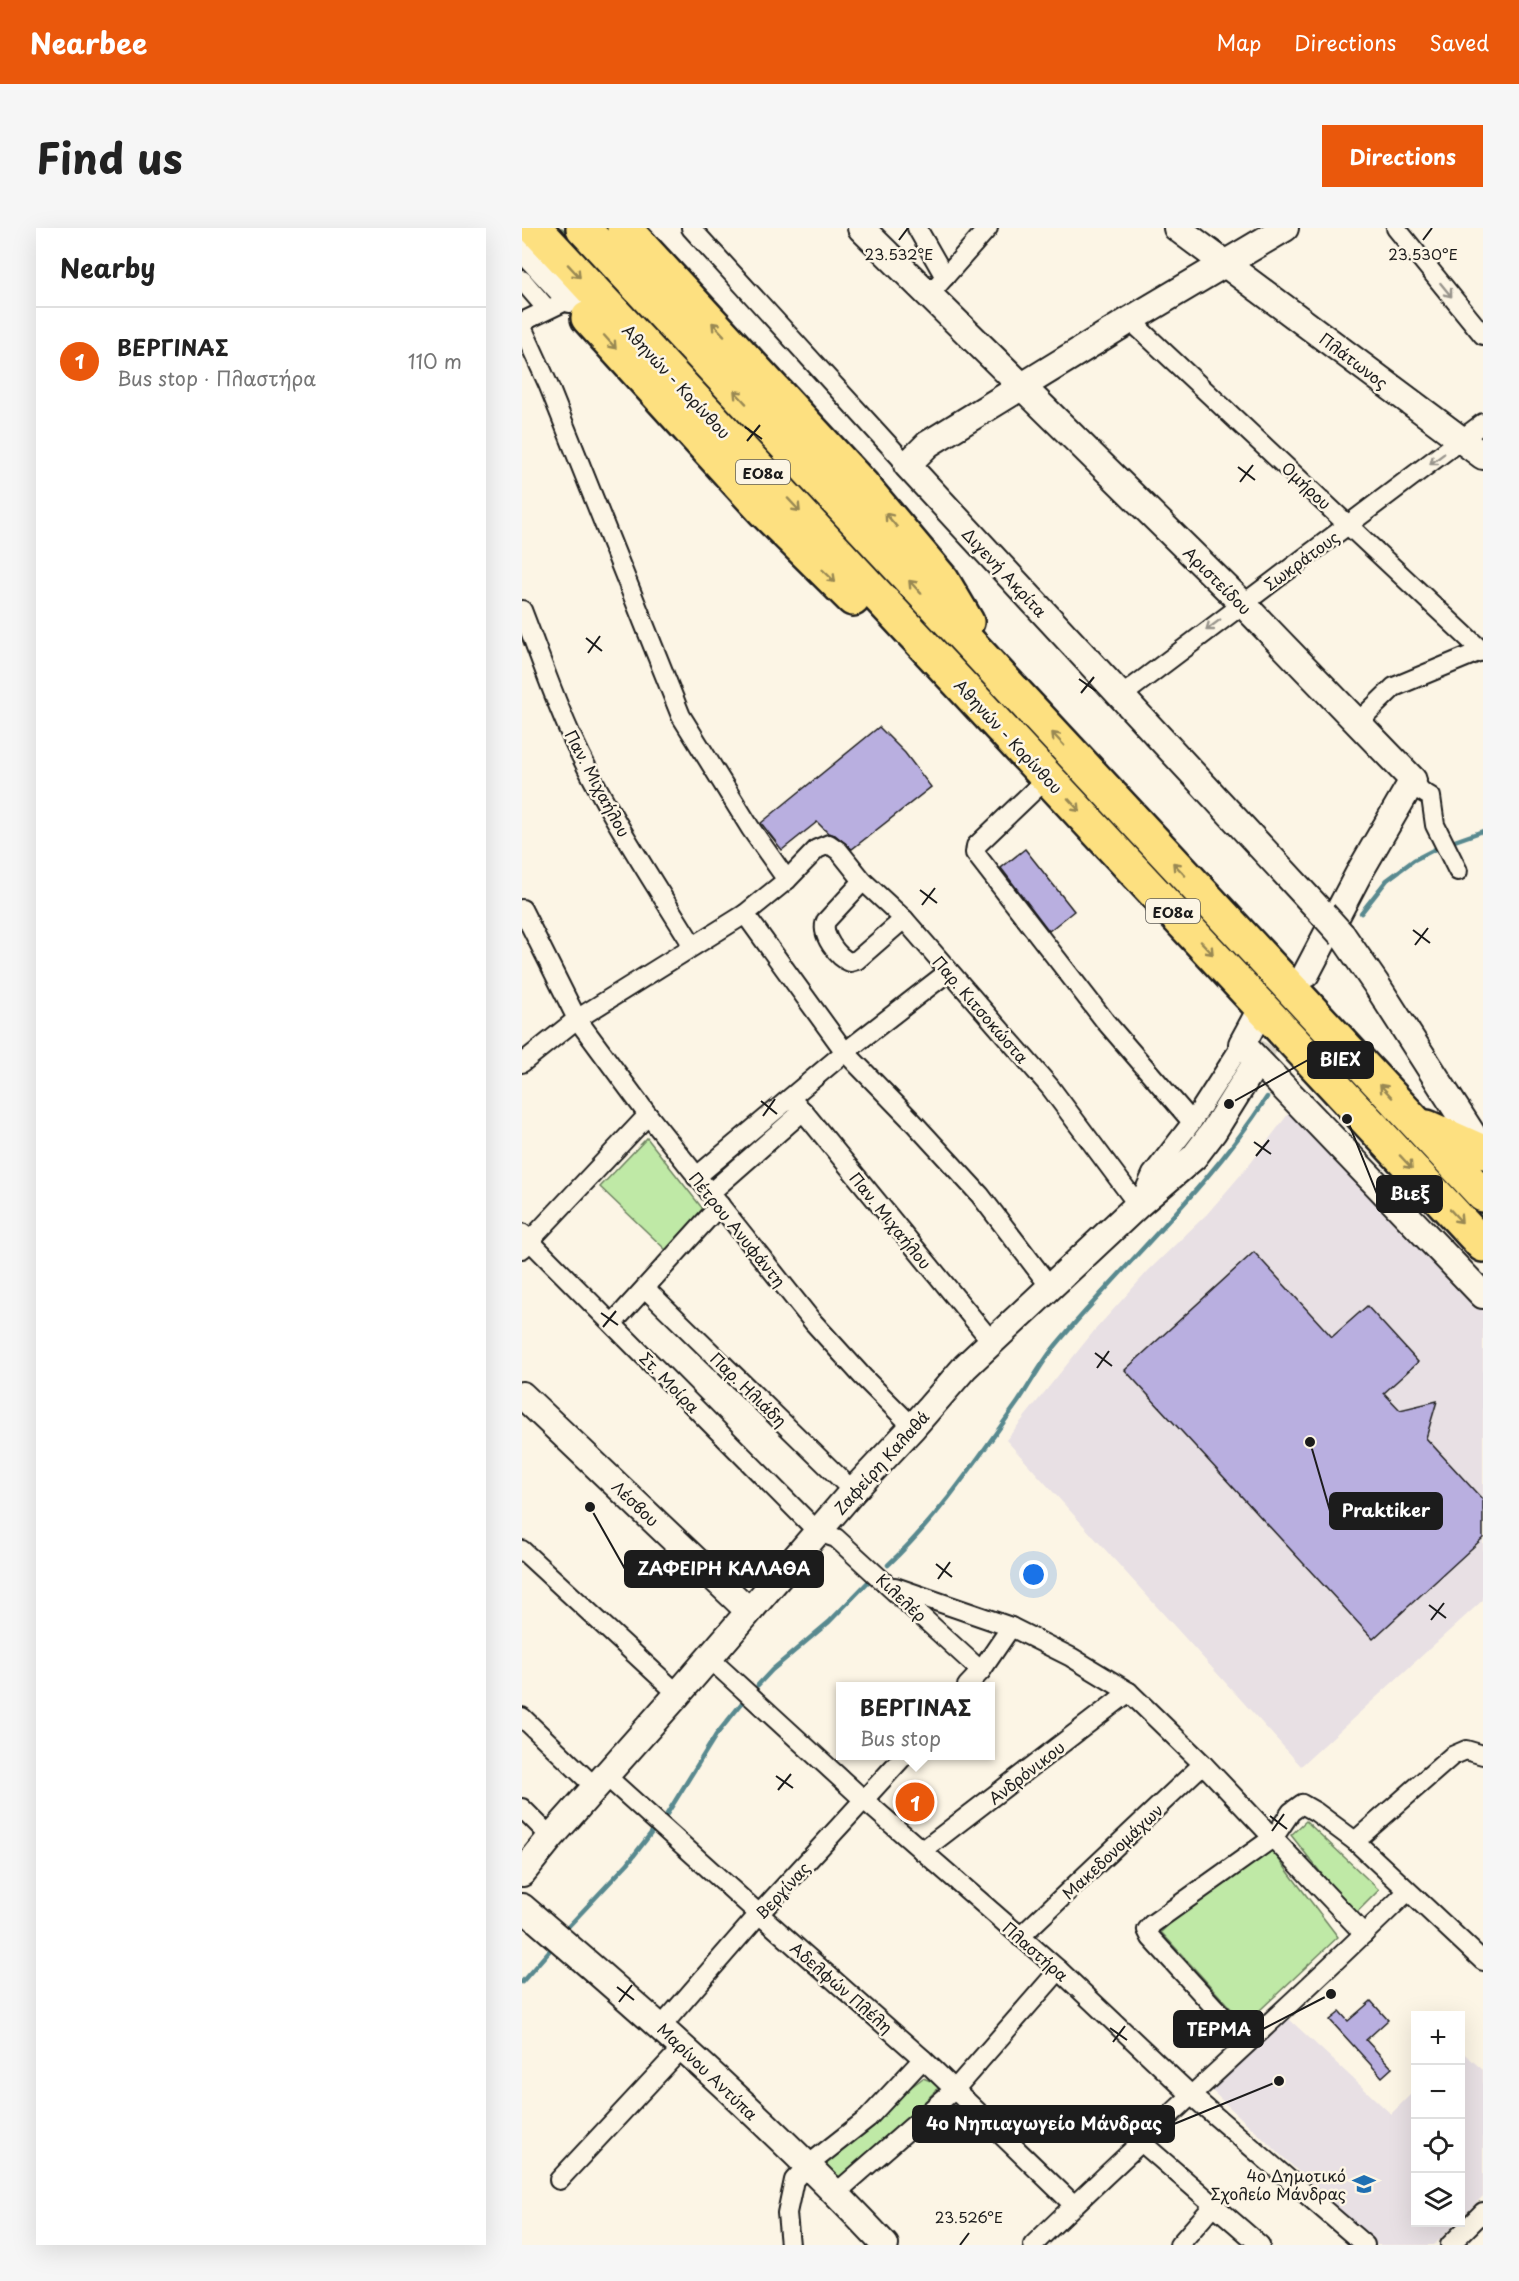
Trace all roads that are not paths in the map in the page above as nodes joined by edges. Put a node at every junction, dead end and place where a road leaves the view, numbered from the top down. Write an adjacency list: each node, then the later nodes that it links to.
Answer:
1 (534, 228): 32 (highway, Αθηνών - Κορίνθου / ΕΟ8α, one-way to 32)
2 (583, 228): 30 (highway, Αθηνών - Κορίνθου / ΕΟ8α, one-way to 2)
3 (624, 228): 30 (highway, one-way to 3)
4 (691, 228): 25 (street, Διγενή Ακρίτα)
5 (861, 228): 15 (street, Αριστείδου)
6 (917, 228): 13 (street)
7 (988, 228): 13 (street)
8 (1177, 228): 12 (street, Πλάτωνος)
9 (1285, 228): 12 (street)
10 (1396, 228): 20 (street, one-way to 20)
11 (522, 247): 16 (street)
12 (1226, 264): 17 (street); 23 (street, Πλάτωνος)
13 (945, 277): 15 (street)
14 (522, 280): 16 (street)
15 (928, 296): 21 (street, Αριστείδου)
16 (559, 304): 18 (street); 32 (highway, one-way to 32)
17 (1130, 320): 21 (street); 26 (street, Ομήρου)
18 (522, 322)
19 (522, 327): 37 (street)
20 (1483, 335)
21 (1022, 387): 25 (street); 27 (street, Αριστείδου)
22 (1483, 423): 23 (street, Σωκράτους)
23 (1461, 440): 24 (street, Πλάτωνος); 26 (street, Σωκράτους, one-way to 26)
24 (1483, 456)
25 (907, 465): 31 (street, Διγενή Ακρίτα)
26 (1350, 524): 27 (street, Σωκράτους); 29 (street, Ομήρου)
27 (1242, 603): 31 (street, Σωκράτους, one-way to 31); 33 (street, Αριστείδου)
28 (522, 610): 42 (street, Παν. Μιχαήλου)
29 (1482, 651): 33 (street)
30 (998, 676): 52 (highway, Αθηνών - Κορίνθου / ΕΟ8α, one-way to 30)
31 (1120, 696): 54 (street, Διγενή Ακρίτα, bridge)
32 (991, 716): 34 (highway, Αθηνών - Κορίνθου / ΕΟ8α)
33 (1358, 722): 35 (street, Αριστείδου)
34 (1048, 777): 45 (highway, Αθηνών - Κορίνθου / ΕΟ8α, one-way to 45); 53 (street)
35 (1413, 780): 36 (street); 44 (street)
36 (1454, 865)
37 (787, 880): 38 (street, Παρ. Κιτσοκώστα); 40 (street)
38 (863, 881): 41 (street, Παρ. Κιτσοκώστα); 41 (street)
39 (522, 909): 46 (street, Πέτρου Ανυφάντη)
40 (745, 914): 42 (street); 47 (street)
41 (904, 920): 43 (street, Παρ. Κιτσοκώστα)
42 (693, 946): 46 (street)
43 (948, 972): 47 (street); 58 (street, Παρ. Κιτσοκώστα)
44 (1306, 974)
45 (1262, 1007): 48 (street, Ζαφείρη Καλαθά); 60 (highway, Αθηνών - Κορίνθου / ΕΟ8α, one-way to 60)
46 (577, 1019): 49 (street); 51 (street, Πέτρου Ανυφάντη)
47 (845, 1052): 50 (street); 62 (street)
48 (1248, 1055): 53 (street); 58 (street, Ζαφείρη Καλαθά); 63 (street)
49 (522, 1063)
50 (796, 1105): 55 (street); 57 (street); 65 (street, Παν. Μιχαήλου)
51 (648, 1115): 55 (street, Πέτρου Ανυφάντη); 59 (street)
52 (1414, 1121): 54 (highway); 56 (highway, Αθηνών - Κορίνθου / ΕΟ8α)
53 (1192, 1122): 58 (street)
54 (1483, 1152)
55 (696, 1178): 57 (street, Πέτρου Ανυφάντη)
56 (1483, 1195)
57 (715, 1199): 61 (street); 67 (street, Πέτρου Ανυφάντη)
58 (1138, 1205): 62 (street, Ζαφείρη Καλαθά)
59 (525, 1241): 64 (street, Στ. Μοίρα)
60 (1483, 1245)
61 (645, 1288): 64 (street); 68 (street, Παρ. Ηλιάδη)
62 (1052, 1288): 65 (street, Ζαφείρη Καλαθά)
63 (1483, 1295)
64 (613, 1323): 69 (street, Στ. Μοίρα)
65 (992, 1342): 67 (street, Ζαφείρη Καλαθά)
66 (522, 1395): 72 (street, Λέσβου)
67 (913, 1427): 68 (street, Ζαφείρη Καλαθά)
68 (853, 1491): 69 (street, Ζαφείρη Καλαθά)
69 (818, 1532): 71 (street, Κιλελέρ); 72 (street, Ζαφείρη Καλαθά)
70 (522, 1550): 78 (street)
71 (890, 1585): 73 (street); 75 (street, Κιλελέρ)
72 (749, 1611): 74 (street, Ζαφείρη Καλαθά)
73 (1011, 1627): 75 (street); 77 (street)
74 (708, 1657): 78 (street, Ζαφείρη Καλαθά); 84 (street, Πλαστήρα)
75 (981, 1671): 76 (street)
76 (970, 1682)
77 (1129, 1692): 82 (street); 89 (street, Ανδρόνικου)
78 (678, 1694): 83 (street, Ζαφείρη Καλαθά)
79 (522, 1717): 83 (street, Αδελφών Πλέλη)
80 (1483, 1755): 88 (street)
81 (900, 1760): 84 (street, Βεργίνας)
82 (1203, 1764): 87 (street); 95 (street, Μακεδονομάχων)
83 (600, 1781): 86 (street, Ζαφείρη Καλαθά); 93 (street, Αδελφών Πλέλη)
84 (864, 1800): 89 (street, Πλαστήρα); 93 (street, Βεργίνας)
85 (522, 1808): 86 (street)
86 (551, 1837): 90 (street, Ζαφείρη Καλαθά)
87 (1274, 1838): 88 (street); 94 (street); 99 (street)
88 (1355, 1841): 91 (street)
89 (922, 1851): 95 (street, Πλαστήρα)
90 (522, 1873)
91 (1407, 1892): 94 (street); 96 (street)
92 (522, 1906): 98 (street, Μαρίνου Αντύπα)
93 (759, 1914): 98 (street, Βεργίνας); 101 (street, Αδελφών Πλέλη)
94 (1364, 1934): 99 (street)
95 (1020, 1937): 97 (street, Πλαστήρα)
96 (1483, 1961)
97 (1059, 1970): 102 (street); 103 (street, Πλαστήρα)
98 (662, 2026): 100 (street, Μαρίνου Αντύπα)
99 (1247, 2043): 103 (street)
100 (683, 2047): 105 (street, Μαρίνου Αντύπα); 106 (street)
101 (923, 2059): 102 (street, Αδελφών Πλέλη); 105 (street)
102 (955, 2089): 107 (street); 108 (street, Αδελφών Πλέλη)
103 (1192, 2096): 104 (street); 116 (street, Πλαστήρα)
104 (1140, 2141): 108 (street); 109 (street)
105 (807, 2166): 107 (street, Μαρίνου Αντύπα); 111 (street)
106 (559, 2180)
107 (836, 2193): 112 (street, Μαρίνου Αντύπα)
108 (1074, 2205): 113 (street)
109 (1214, 2205): 114 (street); 115 (street)
110 (1483, 2212): 117 (street)
111 (790, 2245)
112 (885, 2245)
113 (1033, 2245)
114 (1179, 2245)
115 (1260, 2245)
116 (1365, 2245)
117 (1450, 2245)

